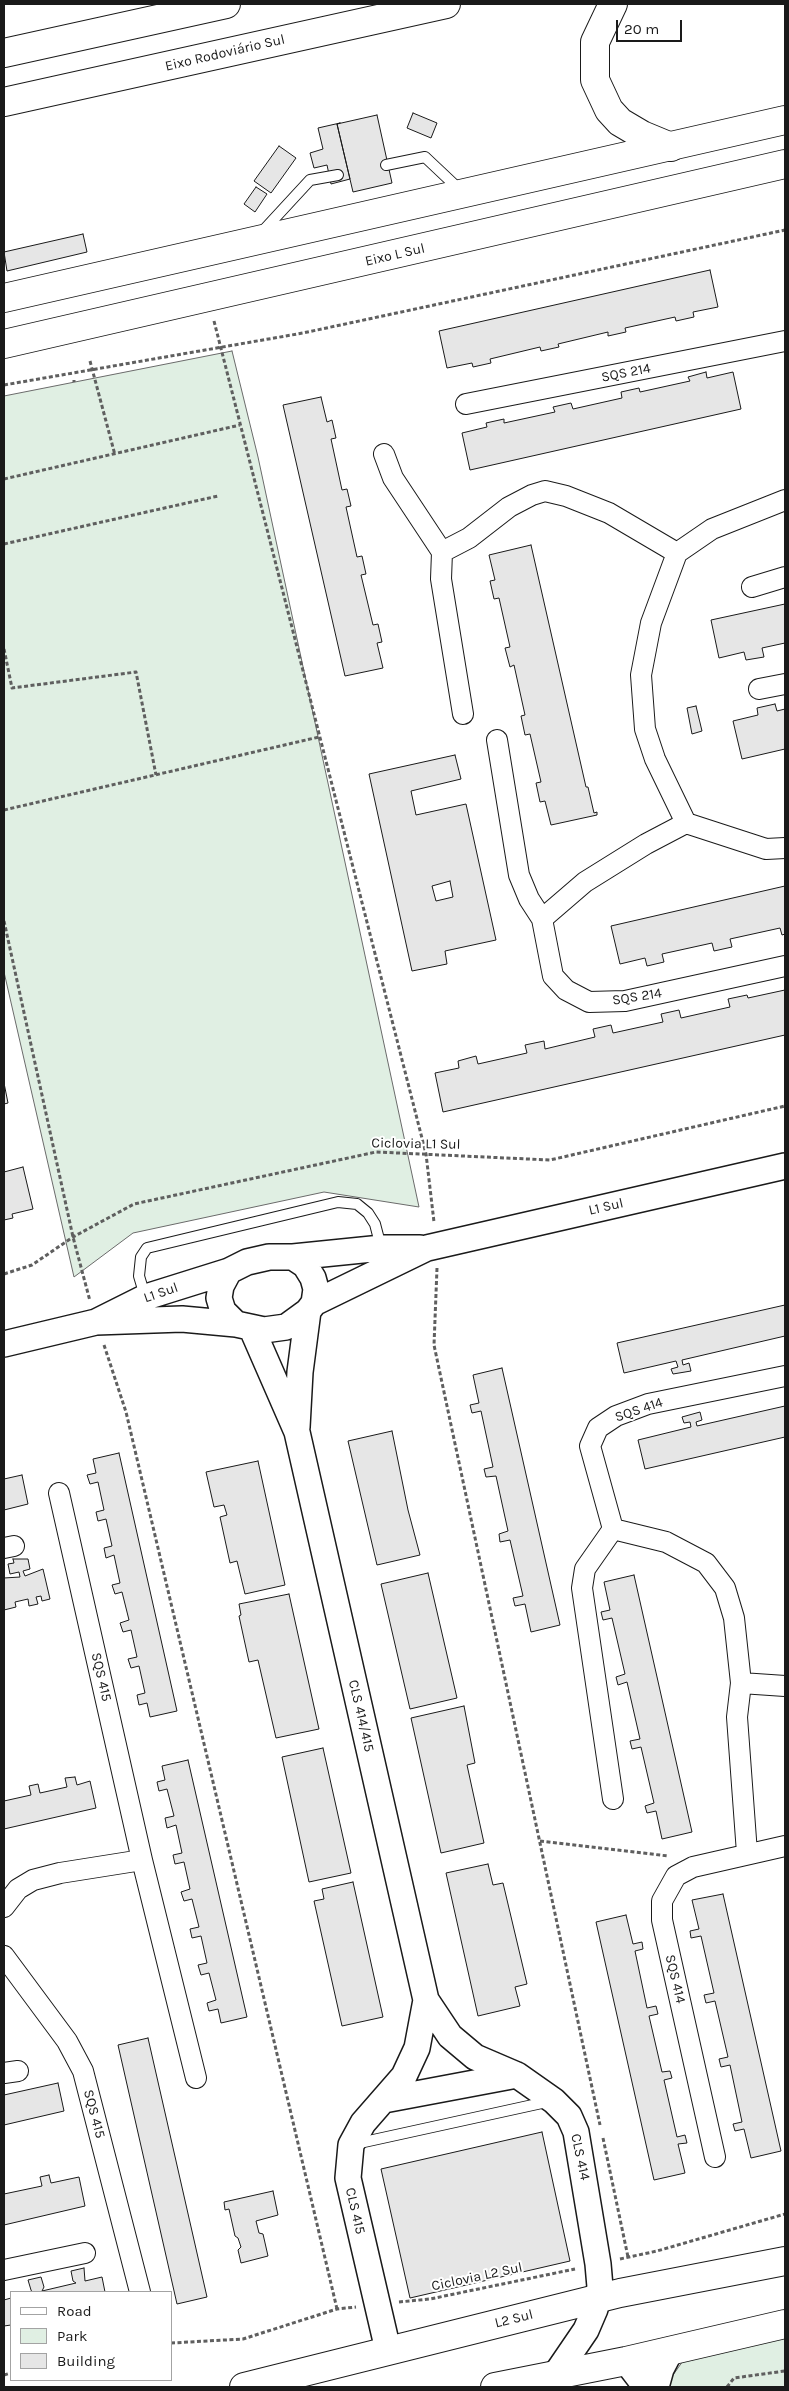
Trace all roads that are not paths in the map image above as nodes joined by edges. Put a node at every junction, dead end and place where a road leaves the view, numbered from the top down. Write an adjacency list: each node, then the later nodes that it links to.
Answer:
1 (226, 4): 4 (main road)
2 (446, 4): 5 (main road, Eixo Rodoviário Sul)
3 (613, 4): 7 (main road)
4 (4, 54)
5 (4, 102)
6 (785, 120): 7 (main road)
7 (671, 147): 11 (main road)
8 (386, 164): 11 (lane)
9 (785, 164): 15 (main road, Eixo L Sul)
10 (338, 175): 12 (lane)
11 (465, 194): 12 (main road)
12 (253, 242): 13 (main road)
13 (4, 298)
14 (785, 341): 16 (street, SQS 214)
15 (4, 344)
16 (466, 404)
17 (384, 454): 19 (street)
18 (784, 501): 20 (street)
19 (442, 552): 20 (street); 25 (street)
20 (677, 553): 27 (street)
21 (785, 577): 22 (street)
22 (752, 587)
23 (785, 684): 24 (street)
24 (759, 689)
25 (463, 714)
26 (497, 740): 29 (street, SQS 214)
27 (686, 823): 28 (street); 29 (street)
28 (785, 848)
29 (542, 919): 30 (street, SQS 214)
30 (785, 966)
31 (785, 1166): 32 (street, L1 Sul)
32 (432, 1247): 33 (street, L1 Sul); 37 (street, L1 Sul)
33 (382, 1248): 34 (street, L1 Sul); 36 (lane)
34 (293, 1257): 35 (street); 37 (street)
35 (229, 1271): 36 (street, L1 Sul); 39 (street)
36 (146, 1297): 38 (street, L1 Sul)
37 (311, 1307): 39 (street); 42 (street, CLS 414/415)
38 (96, 1322): 39 (street, L1 Sul); 40 (street, L1 Sul)
39 (244, 1327): 42 (street, CLS 414/415)
40 (4, 1344)
41 (785, 1376): 44 (street, SQS 414)
42 (297, 1432): 53 (street, CLS 414/415)
43 (59, 1494): 50 (street, SQS 415)
44 (613, 1529): 45 (street); 47 (street)
45 (742, 1683): 46 (street); 49 (street)
46 (785, 1686)
47 (613, 1800)
48 (785, 1846): 49 (street, SQS 414)
49 (747, 1854): 59 (street, SQS 414)
50 (142, 1860): 51 (street); 55 (street, SQS 415)
51 (4, 1907)
52 (4, 1956): 63 (street, SQS 415)
53 (426, 2000): 54 (street, CLS 414); 56 (street, CLS 415)
54 (516, 2075): 56 (street); 57 (street, CLS 414)
55 (196, 2078)
56 (384, 2100): 58 (street, CLS 415)
57 (554, 2101): 58 (lane); 64 (street, CLS 414)
58 (351, 2145): 66 (street, CLS 415)
59 (715, 2157)
60 (85, 2254): 62 (street)
61 (782, 2265): 64 (main road, L2 Sul)
62 (4, 2270)
63 (140, 2291)
64 (598, 2299): 66 (main road, L2 Sul); 69 (street, CLS 414)
65 (785, 2324): 67 (main road)
66 (388, 2350): 70 (main road, L2 Sul)
67 (671, 2350): 68 (main road); 73 (street)
68 (626, 2361): 69 (main road); 72 (street)
69 (556, 2374): 71 (main road)
70 (244, 2387)
71 (495, 2387)
72 (646, 2387)
73 (656, 2387)

